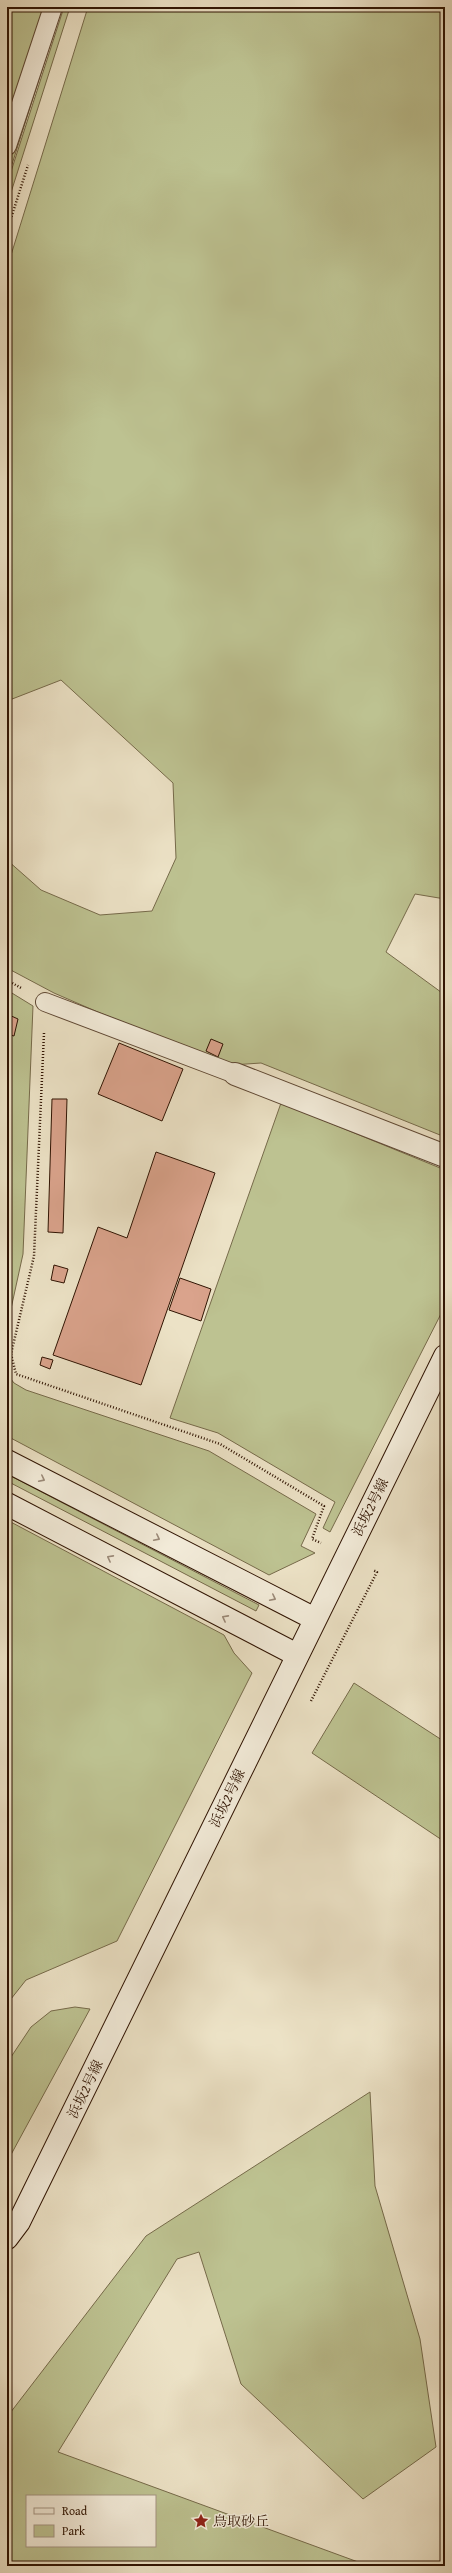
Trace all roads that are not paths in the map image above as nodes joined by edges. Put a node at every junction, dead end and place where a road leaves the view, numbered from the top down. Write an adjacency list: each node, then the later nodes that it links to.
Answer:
1 (53, 7): 2 (lane)
2 (7, 146)
3 (45, 1002): 4 (lane)
4 (235, 1074): 5 (street)
5 (445, 1156)
6 (445, 1356): 9 (street, 浜坂2号線)
7 (7, 1461): 9 (street, one-way to 9)
8 (7, 1504): 10 (street, one-way to 8)
9 (315, 1619): 10 (street, 浜坂2号線)
10 (297, 1655): 11 (street, 浜坂2号線)
11 (7, 2238)

